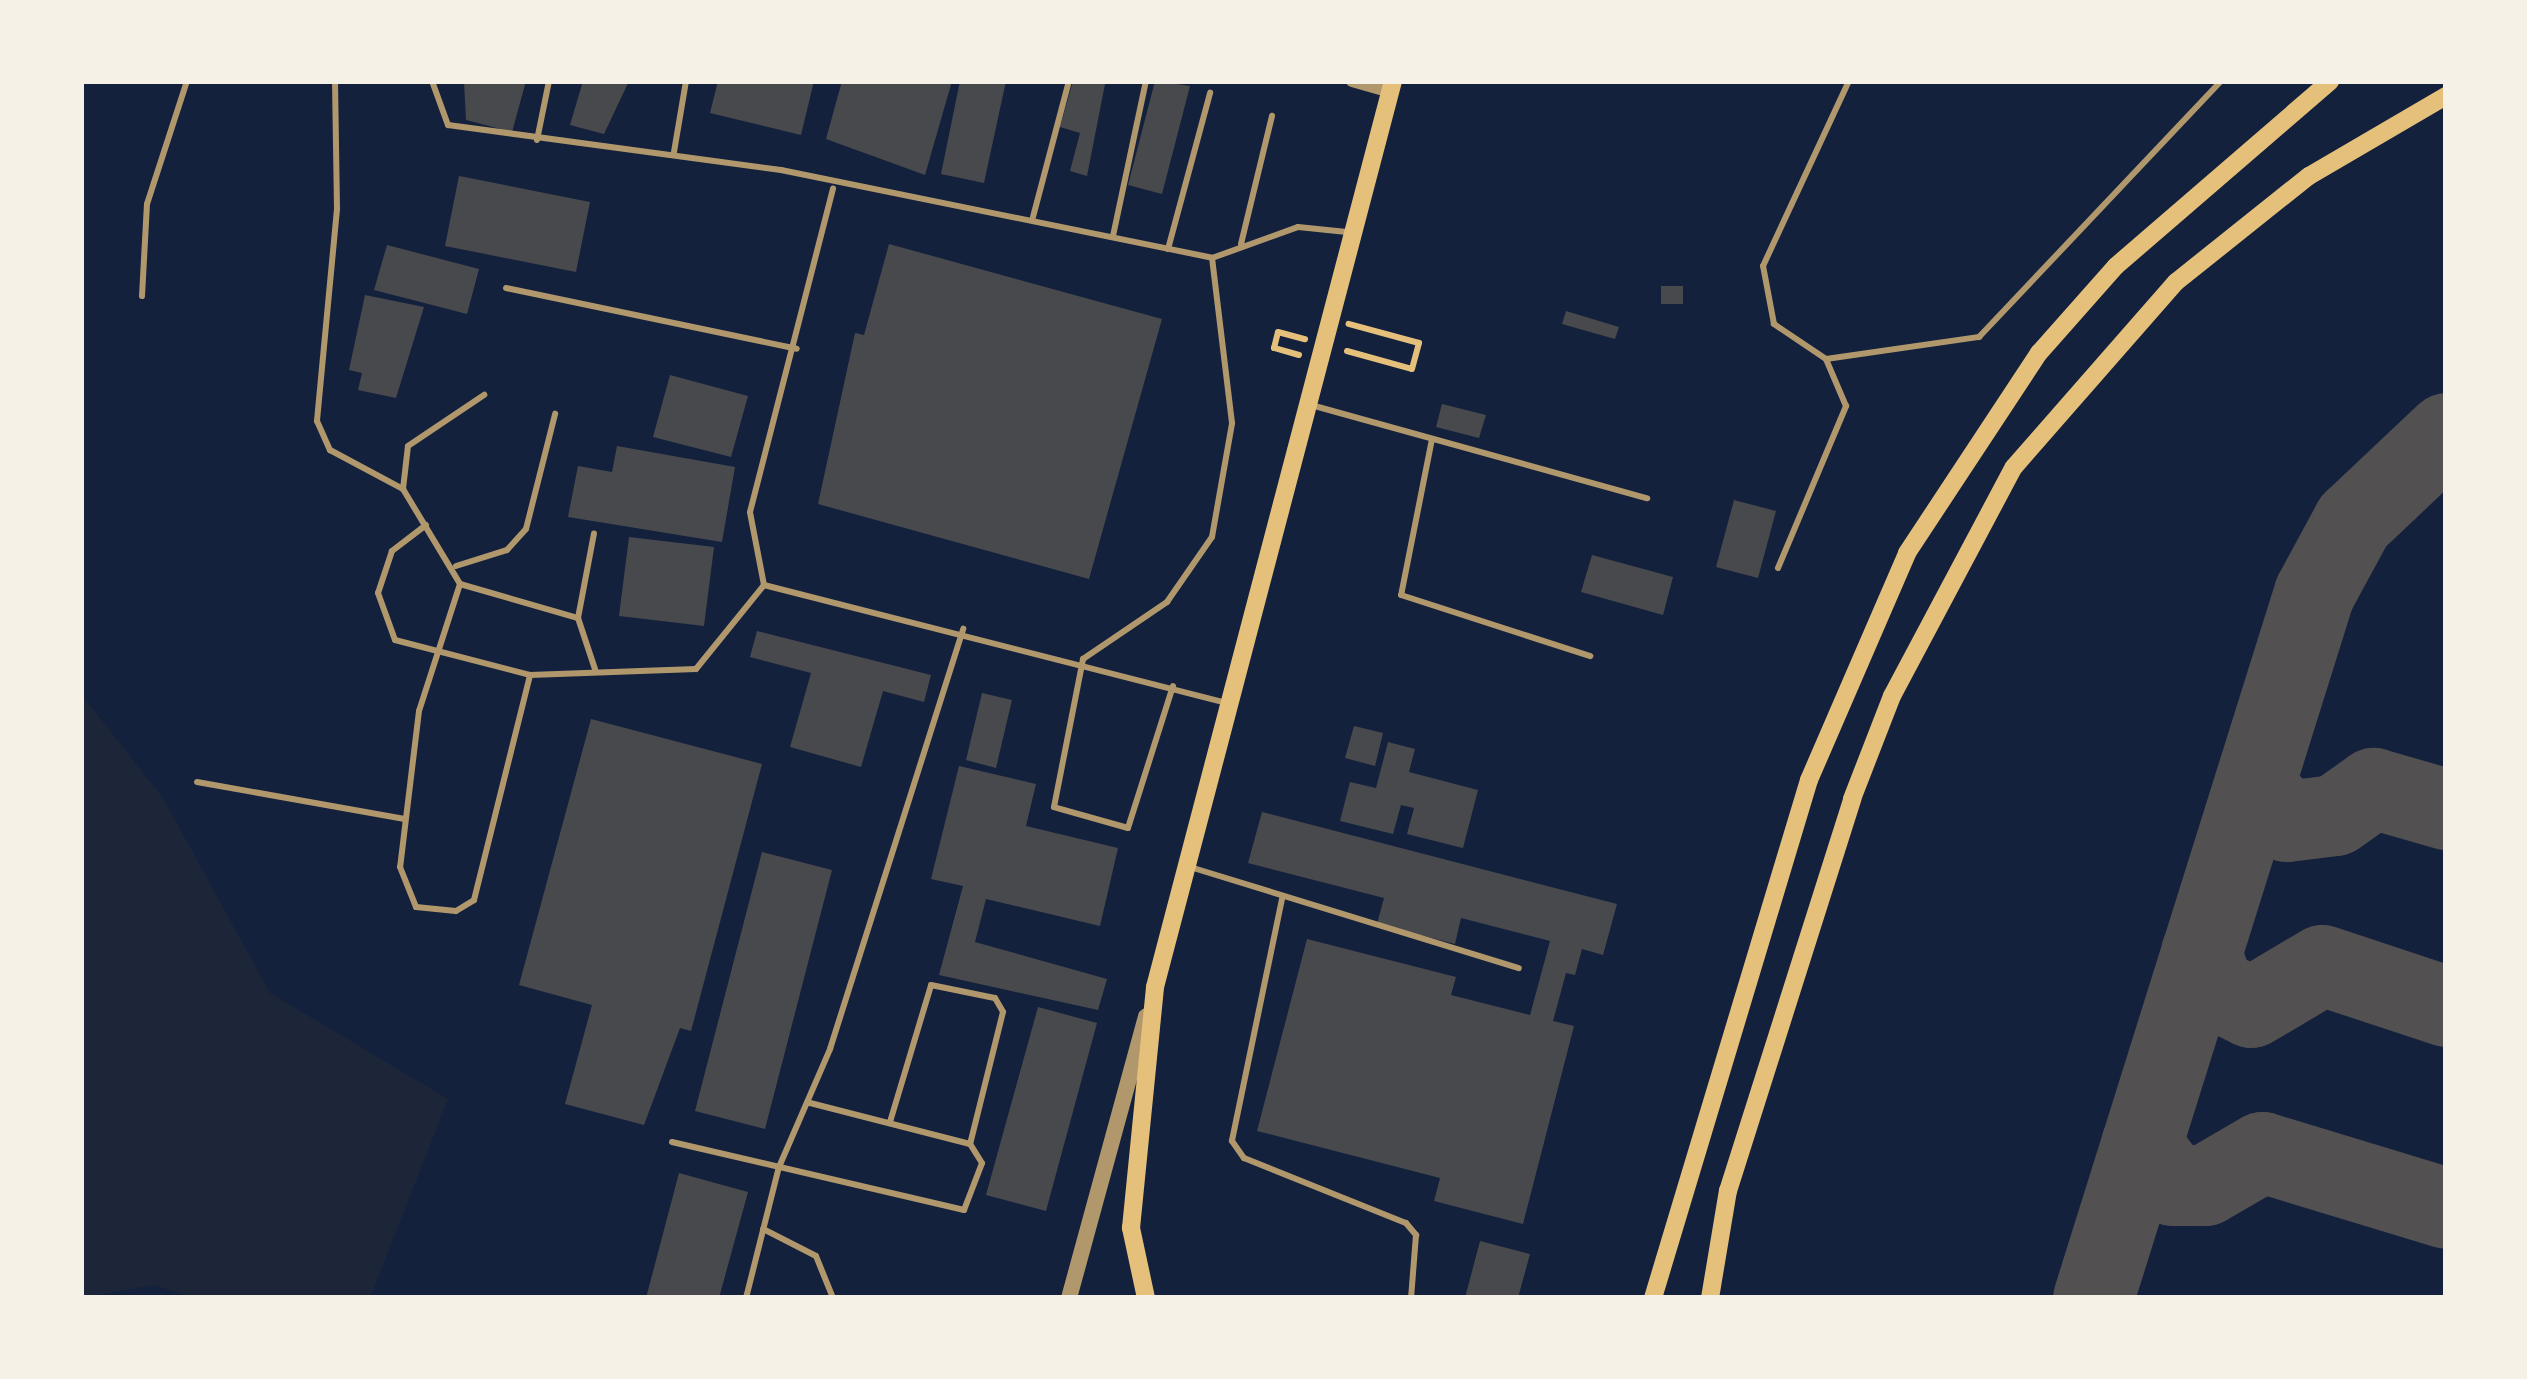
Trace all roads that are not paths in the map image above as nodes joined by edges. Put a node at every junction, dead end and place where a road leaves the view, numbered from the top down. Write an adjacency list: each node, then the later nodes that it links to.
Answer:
1 (187, 81): 26 (lane)
2 (335, 81): 33 (lane)
3 (432, 81): 16 (lane)
4 (549, 81): 16 (lane)
5 (686, 81): 17 (lane)
6 (1069, 81): 19 (lane)
7 (1146, 81): 21 (lane)
8 (1352, 81): 12 (street)
9 (1849, 81): 28 (lane)
10 (2221, 81): 28 (lane)
11 (2330, 81): 67 (main road)
12 (1392, 87): 20 (main road)
13 (1210, 93): 23 (lane)
14 (2446, 96): 68 (main road)
15 (1272, 116): 22 (lane)
16 (537, 140): 17 (lane)
17 (674, 152): 18 (lane)
18 (833, 186): 19 (lane); 27 (lane)
19 (1033, 217): 21 (lane)
20 (1353, 233): 22 (lane); 30 (main road)
21 (1113, 236): 23 (lane)
22 (1241, 244): 24 (lane)
23 (1168, 249): 24 (lane)
24 (1212, 258): 45 (lane)
25 (506, 288): 27 (lane)
26 (142, 296)
27 (797, 349): 40 (lane)
28 (1826, 359): 38 (lane)
29 (484, 395): 33 (lane)
30 (1308, 404): 32 (lane); 49 (main road)
31 (555, 415): 37 (lane)
32 (1432, 440): 34 (lane); 44 (lane)
33 (403, 488): 35 (lane)
34 (1647, 498)
35 (426, 525): 37 (lane); 43 (lane)
36 (594, 533): 41 (lane)
37 (456, 566): 39 (lane)
38 (1778, 568)
39 (460, 584): 41 (lane); 43 (lane)
40 (764, 585): 42 (lane); 46 (lane)
41 (578, 618): 46 (lane)
42 (963, 629): 45 (lane); 56 (lane)
43 (438, 656): 47 (lane); 51 (lane)
44 (1590, 656)
45 (1083, 659): 48 (lane); 48 (lane)
46 (595, 669): 47 (lane)
47 (530, 676): 51 (lane)
48 (1173, 686): 49 (lane)
49 (1229, 704): 52 (main road)
50 (196, 782): 51 (lane)
51 (405, 819)
52 (1186, 866): 53 (lane); 55 (main road)
53 (1282, 899): 54 (lane); 66 (lane)
54 (1519, 968)
55 (1155, 986): 64 (street); 65 (main road)
56 (807, 1102): 57 (lane); 60 (lane)
57 (890, 1123): 59 (lane); 59 (lane)
58 (673, 1142): 60 (lane)
59 (970, 1144): 60 (lane)
60 (779, 1167): 61 (lane)
61 (763, 1229): 62 (lane); 63 (lane)
62 (746, 1298)
63 (833, 1298)
64 (1069, 1298)
65 (1146, 1298)
66 (1411, 1298)
67 (1653, 1298)
68 (1710, 1298)

